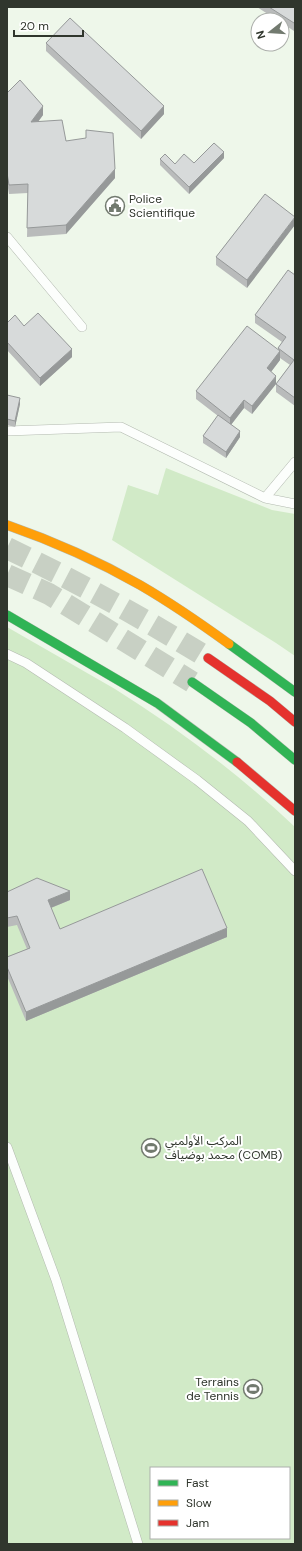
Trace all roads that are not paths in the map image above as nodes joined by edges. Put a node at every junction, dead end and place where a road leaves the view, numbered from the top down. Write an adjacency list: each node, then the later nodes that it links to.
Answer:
1 (7, 237): 2 (lane)
2 (82, 327)
3 (7, 431): 5 (lane)
4 (295, 462): 5 (lane)
5 (265, 498): 6 (lane)
6 (295, 504)
7 (7, 525): 12 (highway)
8 (7, 615): 15 (highway)
9 (7, 654): 16 (lane)
10 (208, 658): 13 (highway)
11 (192, 682): 14 (highway)
12 (295, 692)
13 (295, 722)
14 (295, 760)
15 (295, 811)
16 (295, 871)
17 (7, 1147): 18 (lane)
18 (138, 1544)

